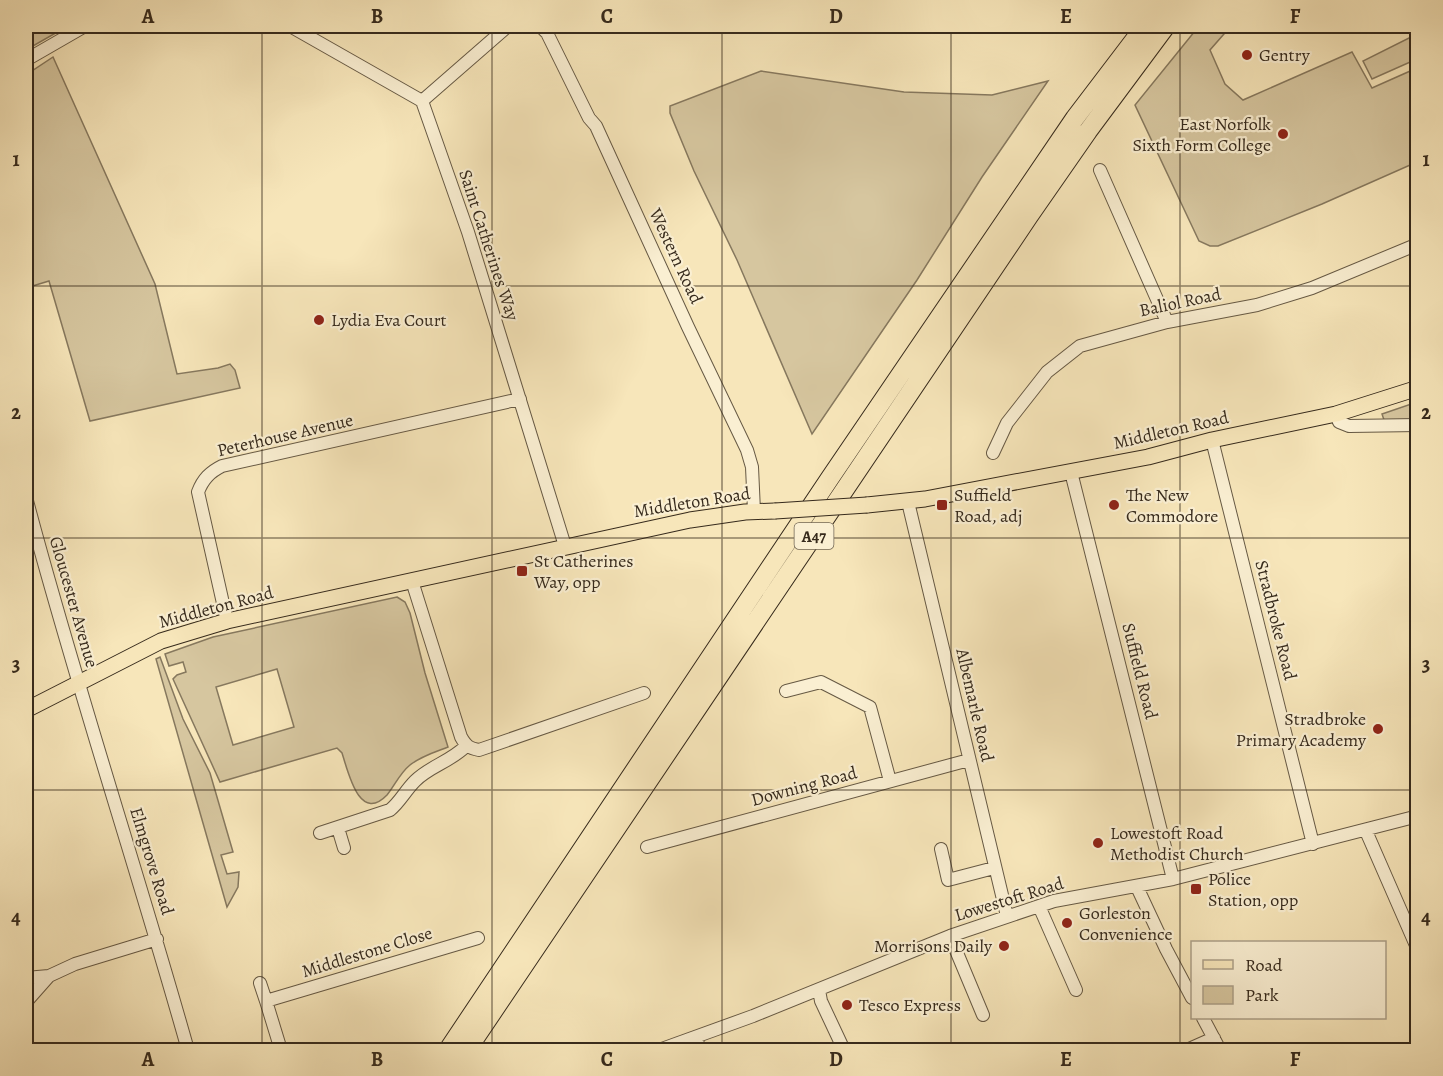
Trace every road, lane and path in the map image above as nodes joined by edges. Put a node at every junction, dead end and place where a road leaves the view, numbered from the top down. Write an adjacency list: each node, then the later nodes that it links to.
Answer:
1 (85, 26): 7 (street)
2 (290, 26): 8 (street)
3 (508, 26): 8 (street)
4 (540, 26): 21 (street, Western Road)
5 (1144, 26): 64 (highway, A47)
6 (1166, 26): 65 (highway, A47)
7 (26, 60)
8 (422, 101): 13 (street, Saint Catherines Way)
9 (1100, 170): 11 (street)
10 (1418, 244): 11 (street, Baliol Road)
11 (1167, 322): 17 (street, Baliol Road)
12 (1418, 388): 14 (main road, Middleton Road)
13 (520, 399): 23 (street, Saint Catherines Way); 25 (street, Peterhouse Avenue)
14 (1336, 414): 15 (street); 16 (main road, Middleton Road)
15 (1418, 424)
16 (1212, 440): 18 (main road, Middleton Road); 37 (street, Stradbroke Road)
17 (993, 453)
18 (1071, 472): 20 (main road, Middleton Road); 42 (street, Suffield Road)
19 (26, 497): 22 (street, Gloucester Avenue)
20 (908, 502): 21 (main road, Middleton Road, bridge); 31 (street, Albemarle Road)
21 (754, 511): 23 (main road, Middleton Road)
22 (29, 527): 26 (street, Gloucester Avenue)
23 (565, 546): 24 (main road, Middleton Road)
24 (412, 581): 25 (main road, Middleton Road); 30 (street)
25 (227, 621): 26 (main road, Middleton Road)
26 (78, 682): 29 (main road, Middleton Road); 48 (street, Elmgrove Road)
27 (786, 691): 32 (street)
28 (644, 693): 30 (street)
29 (26, 710)
30 (466, 746): 34 (street)
31 (969, 760): 32 (street, Downing Road); 41 (street, Albemarle Road)
32 (890, 781): 38 (street, Downing Road)
33 (1418, 816): 35 (street, Lowestoft Road)
34 (338, 828): 36 (street); 39 (street)
35 (1366, 831): 37 (street, Lowestoft Road); 49 (street)
36 (320, 833)
37 (1313, 844): 42 (street, Lowestoft Road)
38 (647, 847)
39 (344, 848)
40 (941, 849): 41 (street)
41 (994, 868): 45 (street, Albemarle Road)
42 (1173, 879): 43 (street, Lowestoft Road)
43 (1137, 887): 44 (street, Lowestoft Road); 55 (street)
44 (1039, 906): 45 (street, Lowestoft Road); 54 (street)
45 (1007, 916): 46 (street, Lowestoft Road)
46 (950, 936): 53 (street, Lowestoft Road); 58 (street)
47 (478, 938): 56 (street, Middlestone Close)
48 (157, 939): 50 (street); 62 (street, Elmgrove Road)
49 (1417, 949)
50 (49, 976): 51 (street); 57 (street)
51 (26, 978)
52 (260, 983): 56 (street)
53 (819, 990): 60 (street, Lowestoft Road); 68 (street)
54 (1076, 990)
55 (1191, 996)
56 (266, 1001): 63 (street)
57 (26, 1002)
58 (983, 1015)
59 (1204, 1019): 61 (street)
60 (696, 1038): 66 (street, Lowestoft Road); 67 (street)
61 (1214, 1038): 69 (street); 70 (street)
62 (188, 1050)
63 (281, 1050)
64 (448, 1050)
65 (467, 1050)
66 (659, 1050)
67 (700, 1050)
68 (844, 1050)
69 (1187, 1050)
70 (1220, 1050)

